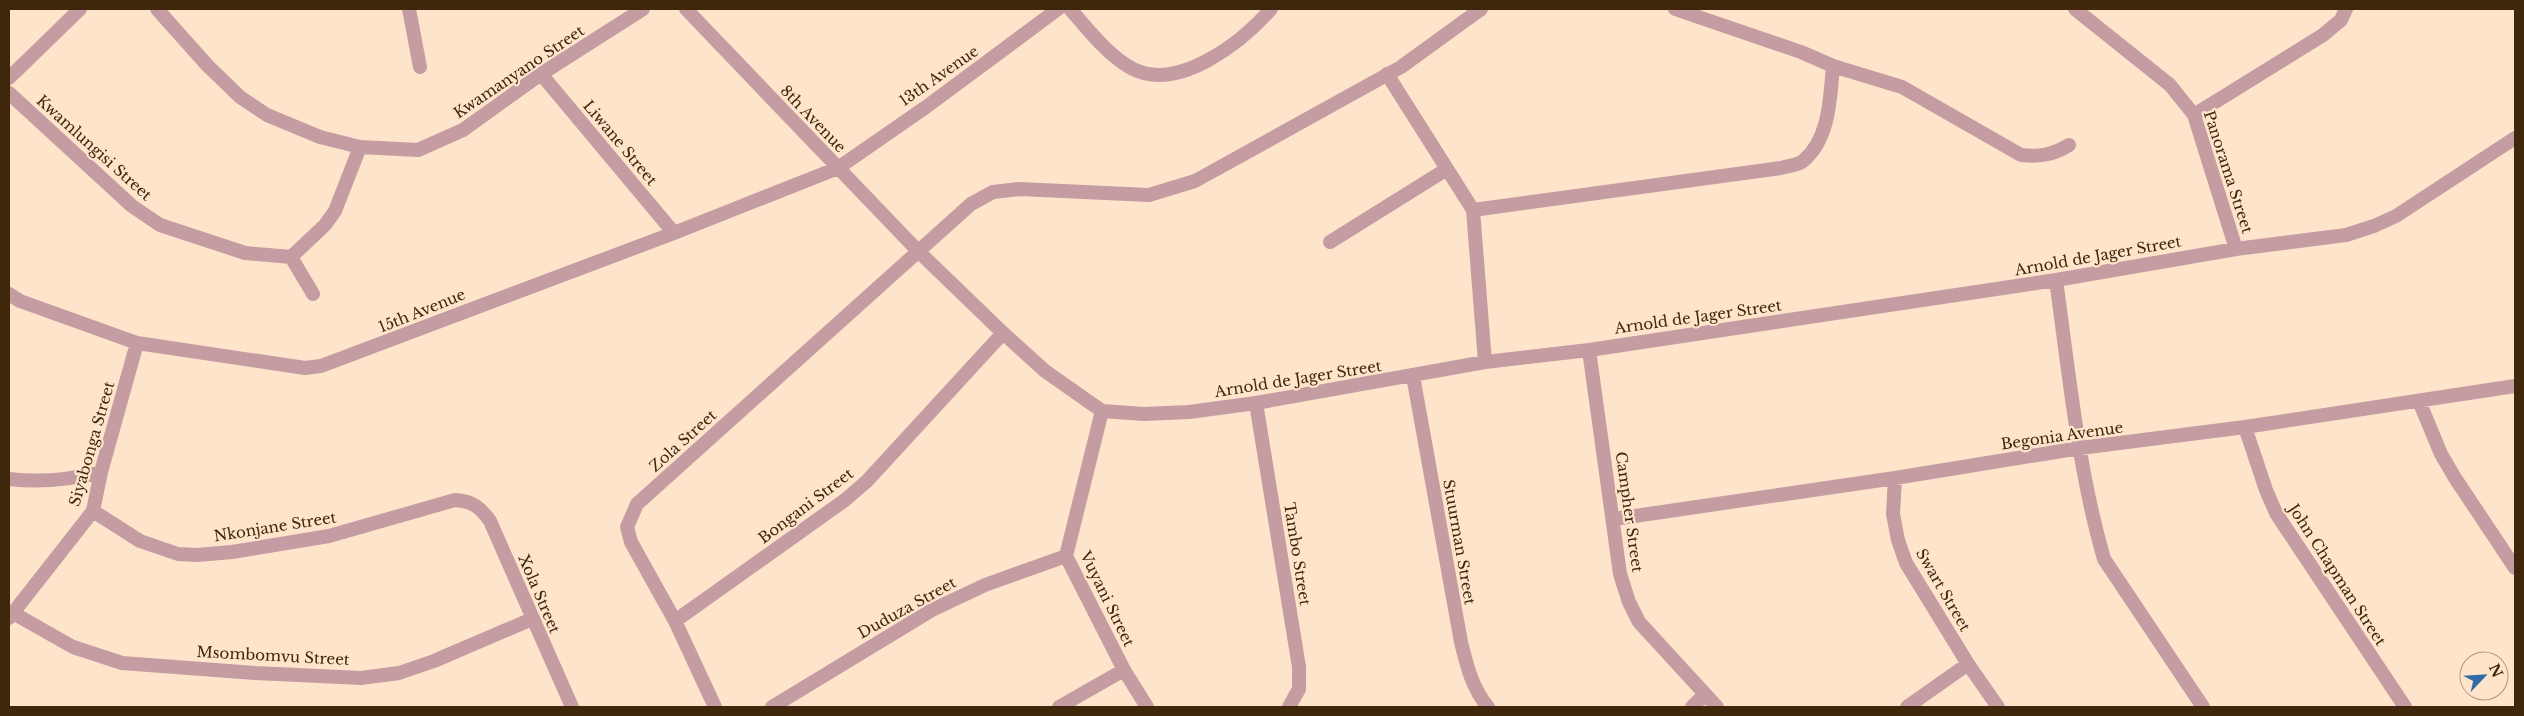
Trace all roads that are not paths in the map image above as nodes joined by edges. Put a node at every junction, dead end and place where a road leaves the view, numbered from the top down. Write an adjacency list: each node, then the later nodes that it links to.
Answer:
1 (80, 9): 17 (street)
2 (157, 9): 22 (street, Kwamanyano Street)
3 (409, 9): 13 (street)
4 (643, 9): 15 (street, Kwamanyano Street)
5 (686, 9): 23 (street, 8th Avenue)
6 (1058, 9): 23 (street, 13th Avenue)
7 (1070, 9): 8 (street)
8 (1271, 9)
9 (1481, 9): 16 (street, Zola Street)
10 (1675, 9): 14 (street)
11 (2075, 9): 19 (street, Panorama Street)
12 (2346, 9): 19 (street)
13 (420, 66)
14 (1833, 66): 21 (street); 25 (street)
15 (542, 74): 22 (street, Kwamanyano Street); 26 (street, Liwane Street)
16 (1387, 74): 24 (street); 29 (street, Zola Street)
17 (9, 78)
18 (9, 93): 30 (street, Kwamlungisi Street)
19 (2194, 115): 28 (street, Panorama Street)
20 (2515, 138): 28 (street, Arnold de Jager Street)
21 (2069, 145)
22 (360, 147): 30 (street)
23 (838, 168): 26 (street, 15th Avenue); 29 (street, 8th Avenue)
24 (1447, 169): 25 (street); 27 (street)
25 (1473, 210): 37 (street)
26 (674, 233): 35 (street, 15th Avenue)
27 (1330, 242)
28 (2236, 249): 31 (street, Arnold de Jager Street)
29 (918, 251): 34 (street); 55 (street, Zola Street)
30 (291, 258): 33 (street)
31 (2056, 280): 36 (street, Arnold de Jager Street); 44 (street)
32 (9, 294): 35 (street, 15th Avenue)
33 (313, 294)
34 (1003, 333): 42 (street); 55 (street, Bongani Street)
35 (137, 343): 45 (street, Siyabonga Street)
36 (1589, 350): 37 (street, Arnold de Jager Street); 50 (street, Campher Street)
37 (1485, 362): 38 (street, Arnold de Jager Street)
38 (1413, 376): 41 (street, Arnold de Jager Street); 65 (street, Stuurman Street)
39 (2515, 386): 40 (street, Begonia Avenue)
40 (2420, 401): 43 (street, Begonia Avenue); 52 (street)
41 (1256, 403): 42 (street, Arnold de Jager Street); 64 (street, Tambo Street)
42 (1102, 411): 51 (street, Vuyani Street)
43 (2245, 427): 44 (street, Begonia Avenue); 71 (street, John Chapman Street)
44 (2080, 448): 46 (street, Begonia Avenue); 70 (street)
45 (101, 472): 47 (street); 49 (street, Siyabonga Street)
46 (1895, 478): 50 (street, Begonia Avenue); 56 (street, Swart Street)
47 (9, 479)
48 (469, 501): 49 (street, Nkonjane Street); 54 (street, Xola Street)
49 (92, 511): 53 (street, Siyabonga Street)
50 (1614, 519): 58 (street, Campher Street)
51 (1066, 556): 57 (street, Vuyani Street); 61 (street, Duduza Street)
52 (2515, 568)
53 (11, 615): 54 (street, Msombomvu Street)
54 (532, 619): 59 (street, Xola Street)
55 (675, 621): 60 (street, Zola Street)
56 (1968, 664): 68 (street); 69 (street, Swart Street)
57 (1124, 670): 62 (street); 63 (street, Vuyani Street)
58 (1704, 695): 66 (street); 67 (street, Campher Street)
59 (572, 707)
60 (715, 707)
61 (772, 707)
62 (1059, 707)
63 (1147, 707)
64 (1289, 707)
65 (1488, 707)
66 (1692, 707)
67 (1717, 707)
68 (1907, 707)
69 (1998, 707)
70 (2203, 707)
71 (2405, 707)

